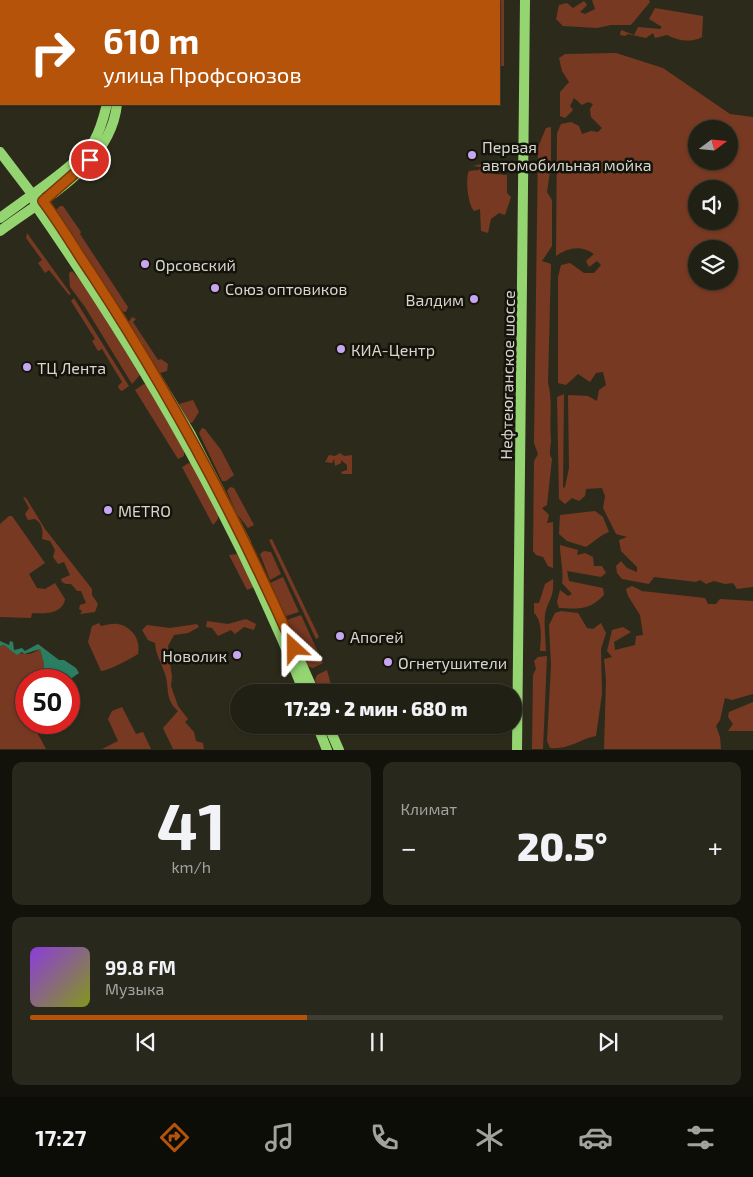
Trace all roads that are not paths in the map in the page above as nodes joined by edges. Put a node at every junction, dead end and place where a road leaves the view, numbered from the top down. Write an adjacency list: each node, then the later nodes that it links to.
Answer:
1 (525, 0): 15 (main road, Нефтеюганское шоссе)
2 (107, 105): 5 (main road)
3 (117, 105): 6 (main road)
4 (0, 152): 5 (main road)
5 (32, 194): 6 (main road); 7 (main road)
6 (39, 203): 8 (main road); 9 (main road); 10 (main road)
7 (0, 218)
8 (0, 231)
9 (301, 684)
10 (310, 684)
11 (321, 734): 13 (main road)
12 (332, 734): 14 (main road)
13 (327, 750)
14 (339, 750)
15 (517, 750)

